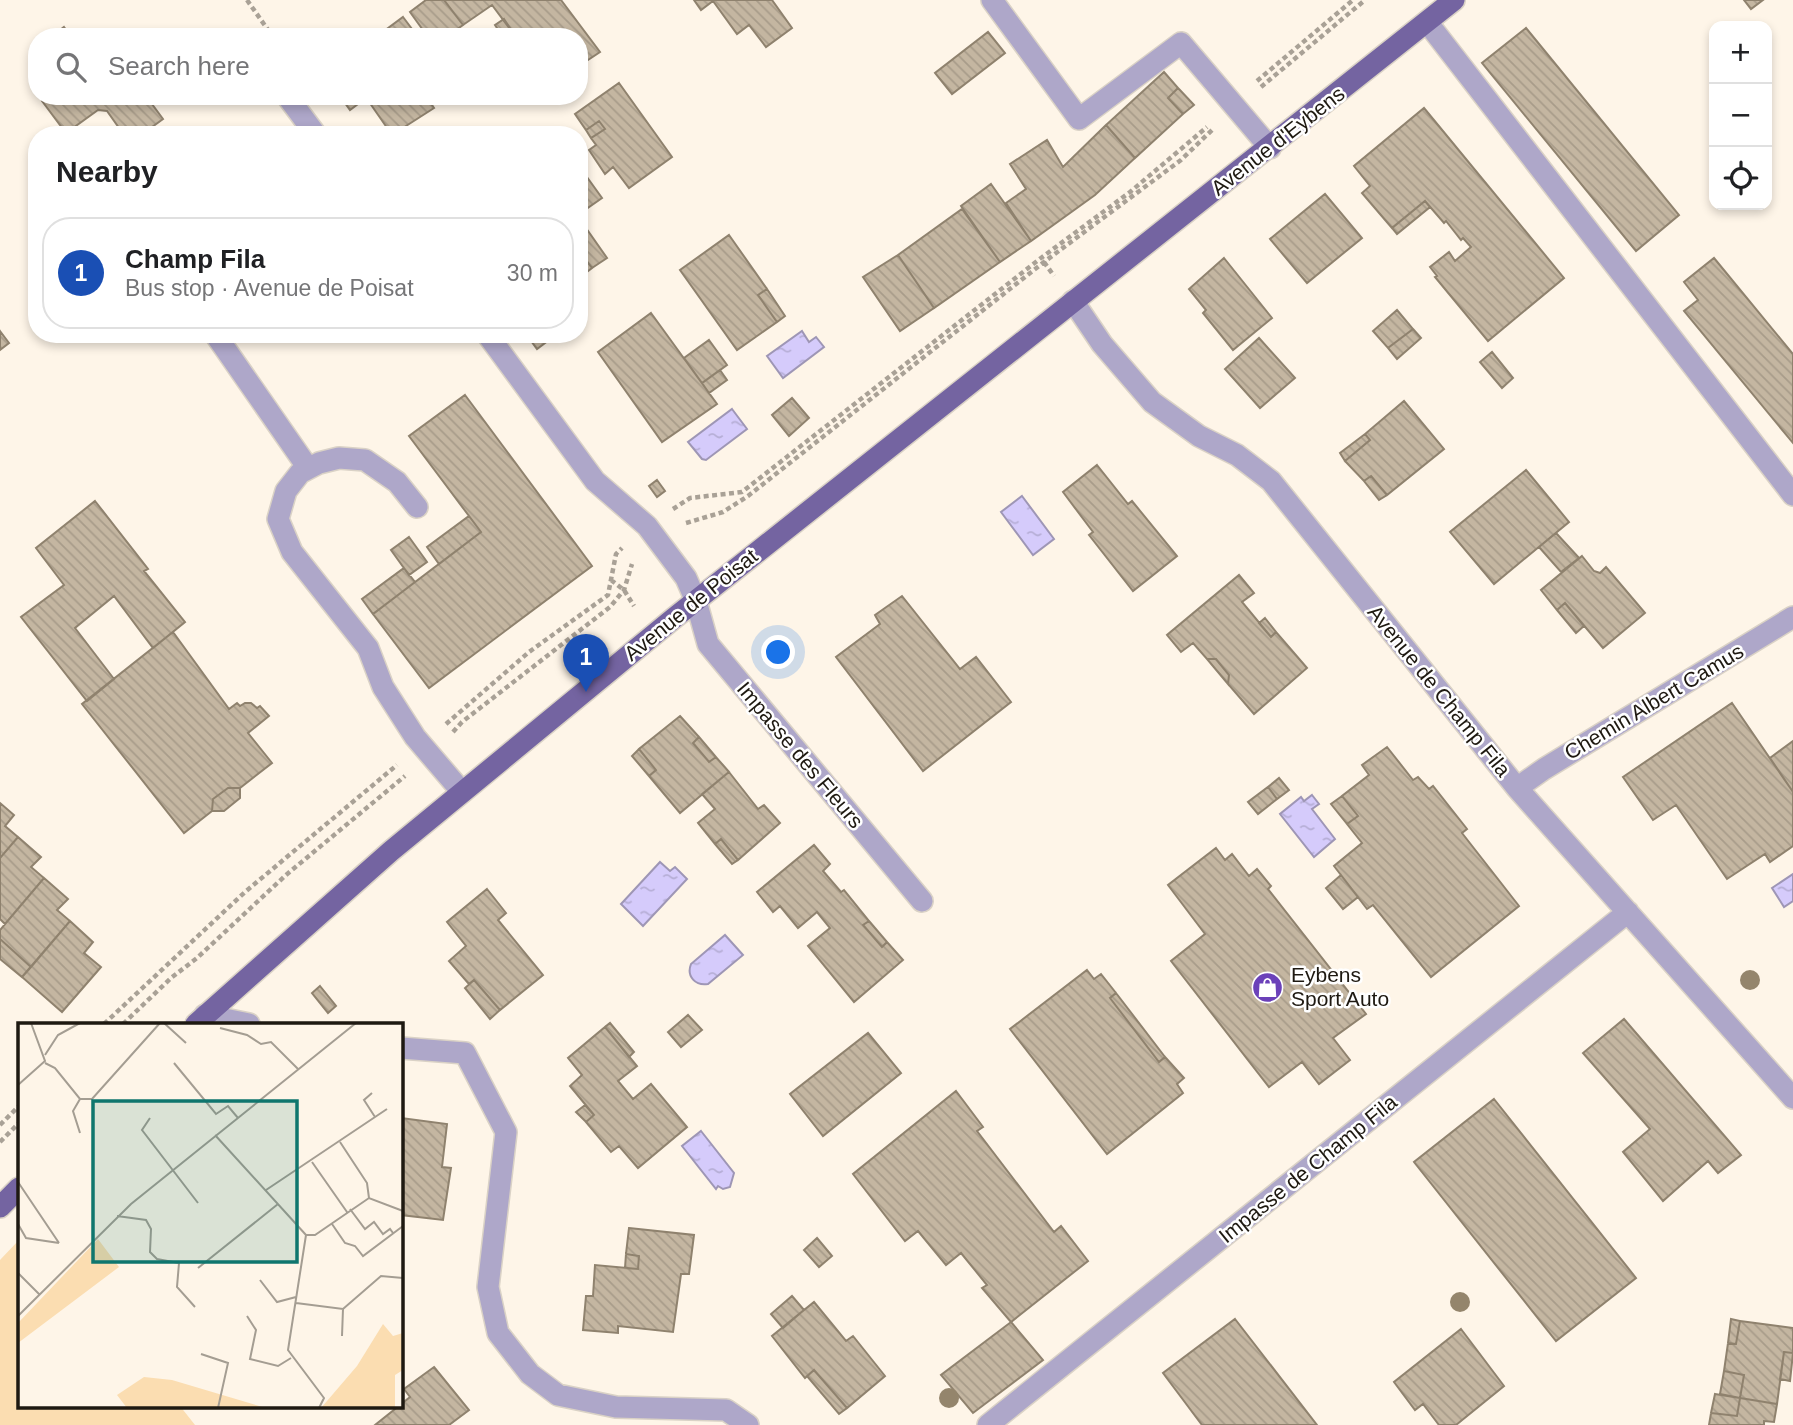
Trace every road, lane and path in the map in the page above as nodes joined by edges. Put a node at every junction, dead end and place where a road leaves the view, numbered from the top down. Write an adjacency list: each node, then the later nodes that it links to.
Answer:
1 (247, 0): 7 (path)
2 (992, 0): 9 (street)
3 (1353, 0): 9 (path)
4 (1365, 0): 9 (path)
5 (1454, 0): 6 (main road, Avenue d'Eybens)
6 (1427, 22): 11 (main road, Avenue d'Eybens); 17 (street)
7 (267, 28)
8 (294, 105): 10 (street)
9 (1235, 107): 11 (street); 19 (path); 19 (path)
10 (309, 126)
11 (1269, 148): 12 (main road, Avenue d'Eybens)
12 (1101, 280): 13 (main road, Avenue de Poisat)
13 (1073, 302): 20 (main road, Avenue de Poisat); 23 (street, Avenue de Champ Fila)
14 (221, 343): 16 (street)
15 (494, 343): 19 (street, Impasse des Fleurs)
16 (308, 468): 18 (street); 22 (street)
17 (1793, 495)
18 (417, 507)
19 (653, 534): 20 (street, Impasse des Fleurs); 22 (path)
20 (696, 601): 24 (main road, Avenue de Poisat); 25 (street, Impasse des Fleurs)
21 (1793, 617): 23 (street, Chemin Albert Camus)
22 (422, 745): 24 (street); 29 (path)
23 (1517, 788): 26 (street, Avenue de Champ Fila)
24 (462, 792): 28 (main road, Avenue de Poisat)
25 (922, 901)
26 (1628, 912): 33 (street, Avenue de Champ Fila); 41 (street, Impasse de Champ Fila)
27 (171, 978): 30 (path)
28 (200, 1020): 31 (street)
29 (105, 1023)
30 (124, 1023)
31 (237, 1023)
32 (402, 1048): 40 (street)
33 (1793, 1098)
34 (18, 1108): 36 (path)
35 (18, 1124): 37 (path)
36 (0, 1125)
37 (0, 1142)
38 (18, 1189): 39 (main road)
39 (0, 1207)
40 (748, 1425)
41 (988, 1425)

